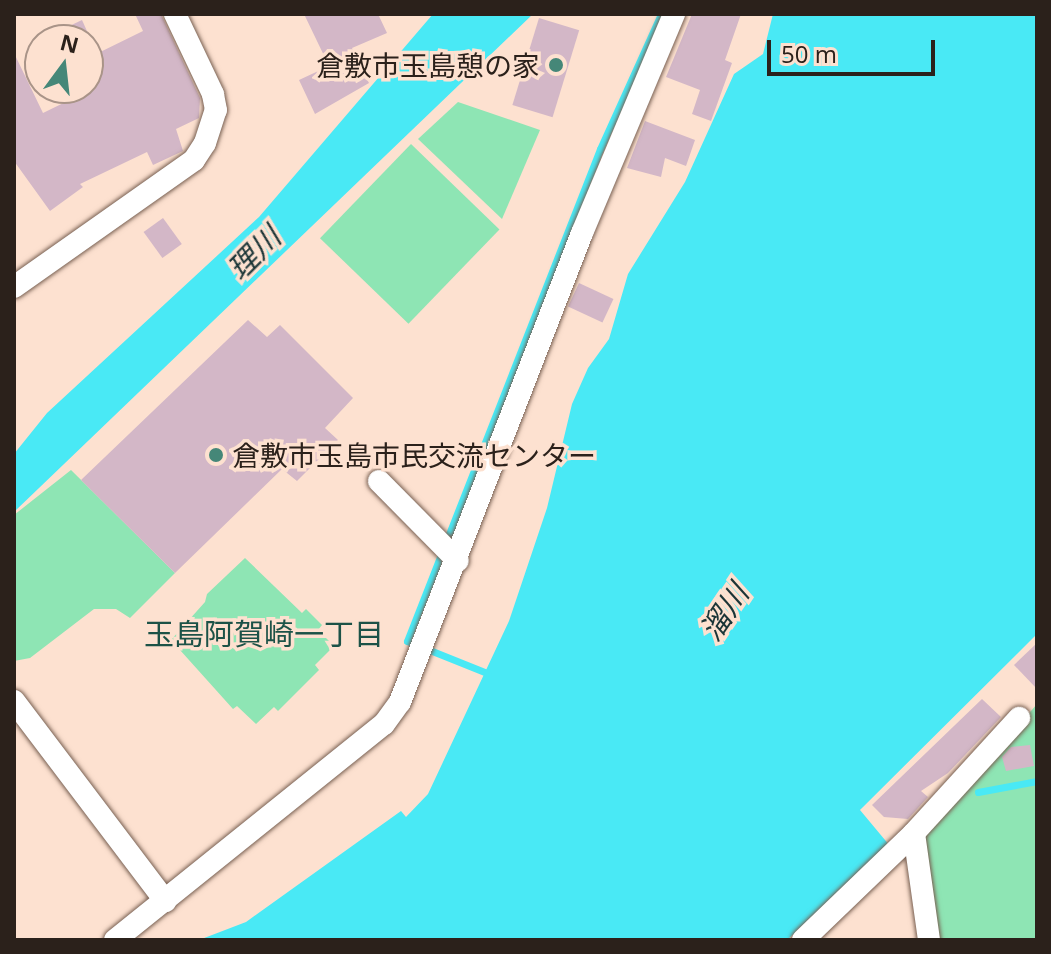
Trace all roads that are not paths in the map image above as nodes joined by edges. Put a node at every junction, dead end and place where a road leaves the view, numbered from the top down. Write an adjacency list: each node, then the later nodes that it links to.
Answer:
1 (175, 14): 3 (street)
2 (674, 14): 5 (street)
3 (14, 287)
4 (379, 481): 5 (street)
5 (458, 561): 9 (street)
6 (14, 701): 9 (street)
7 (1019, 718): 8 (street)
8 (914, 833): 11 (street); 12 (street)
9 (165, 901): 10 (street)
10 (115, 940)
11 (803, 940)
12 (929, 940)

